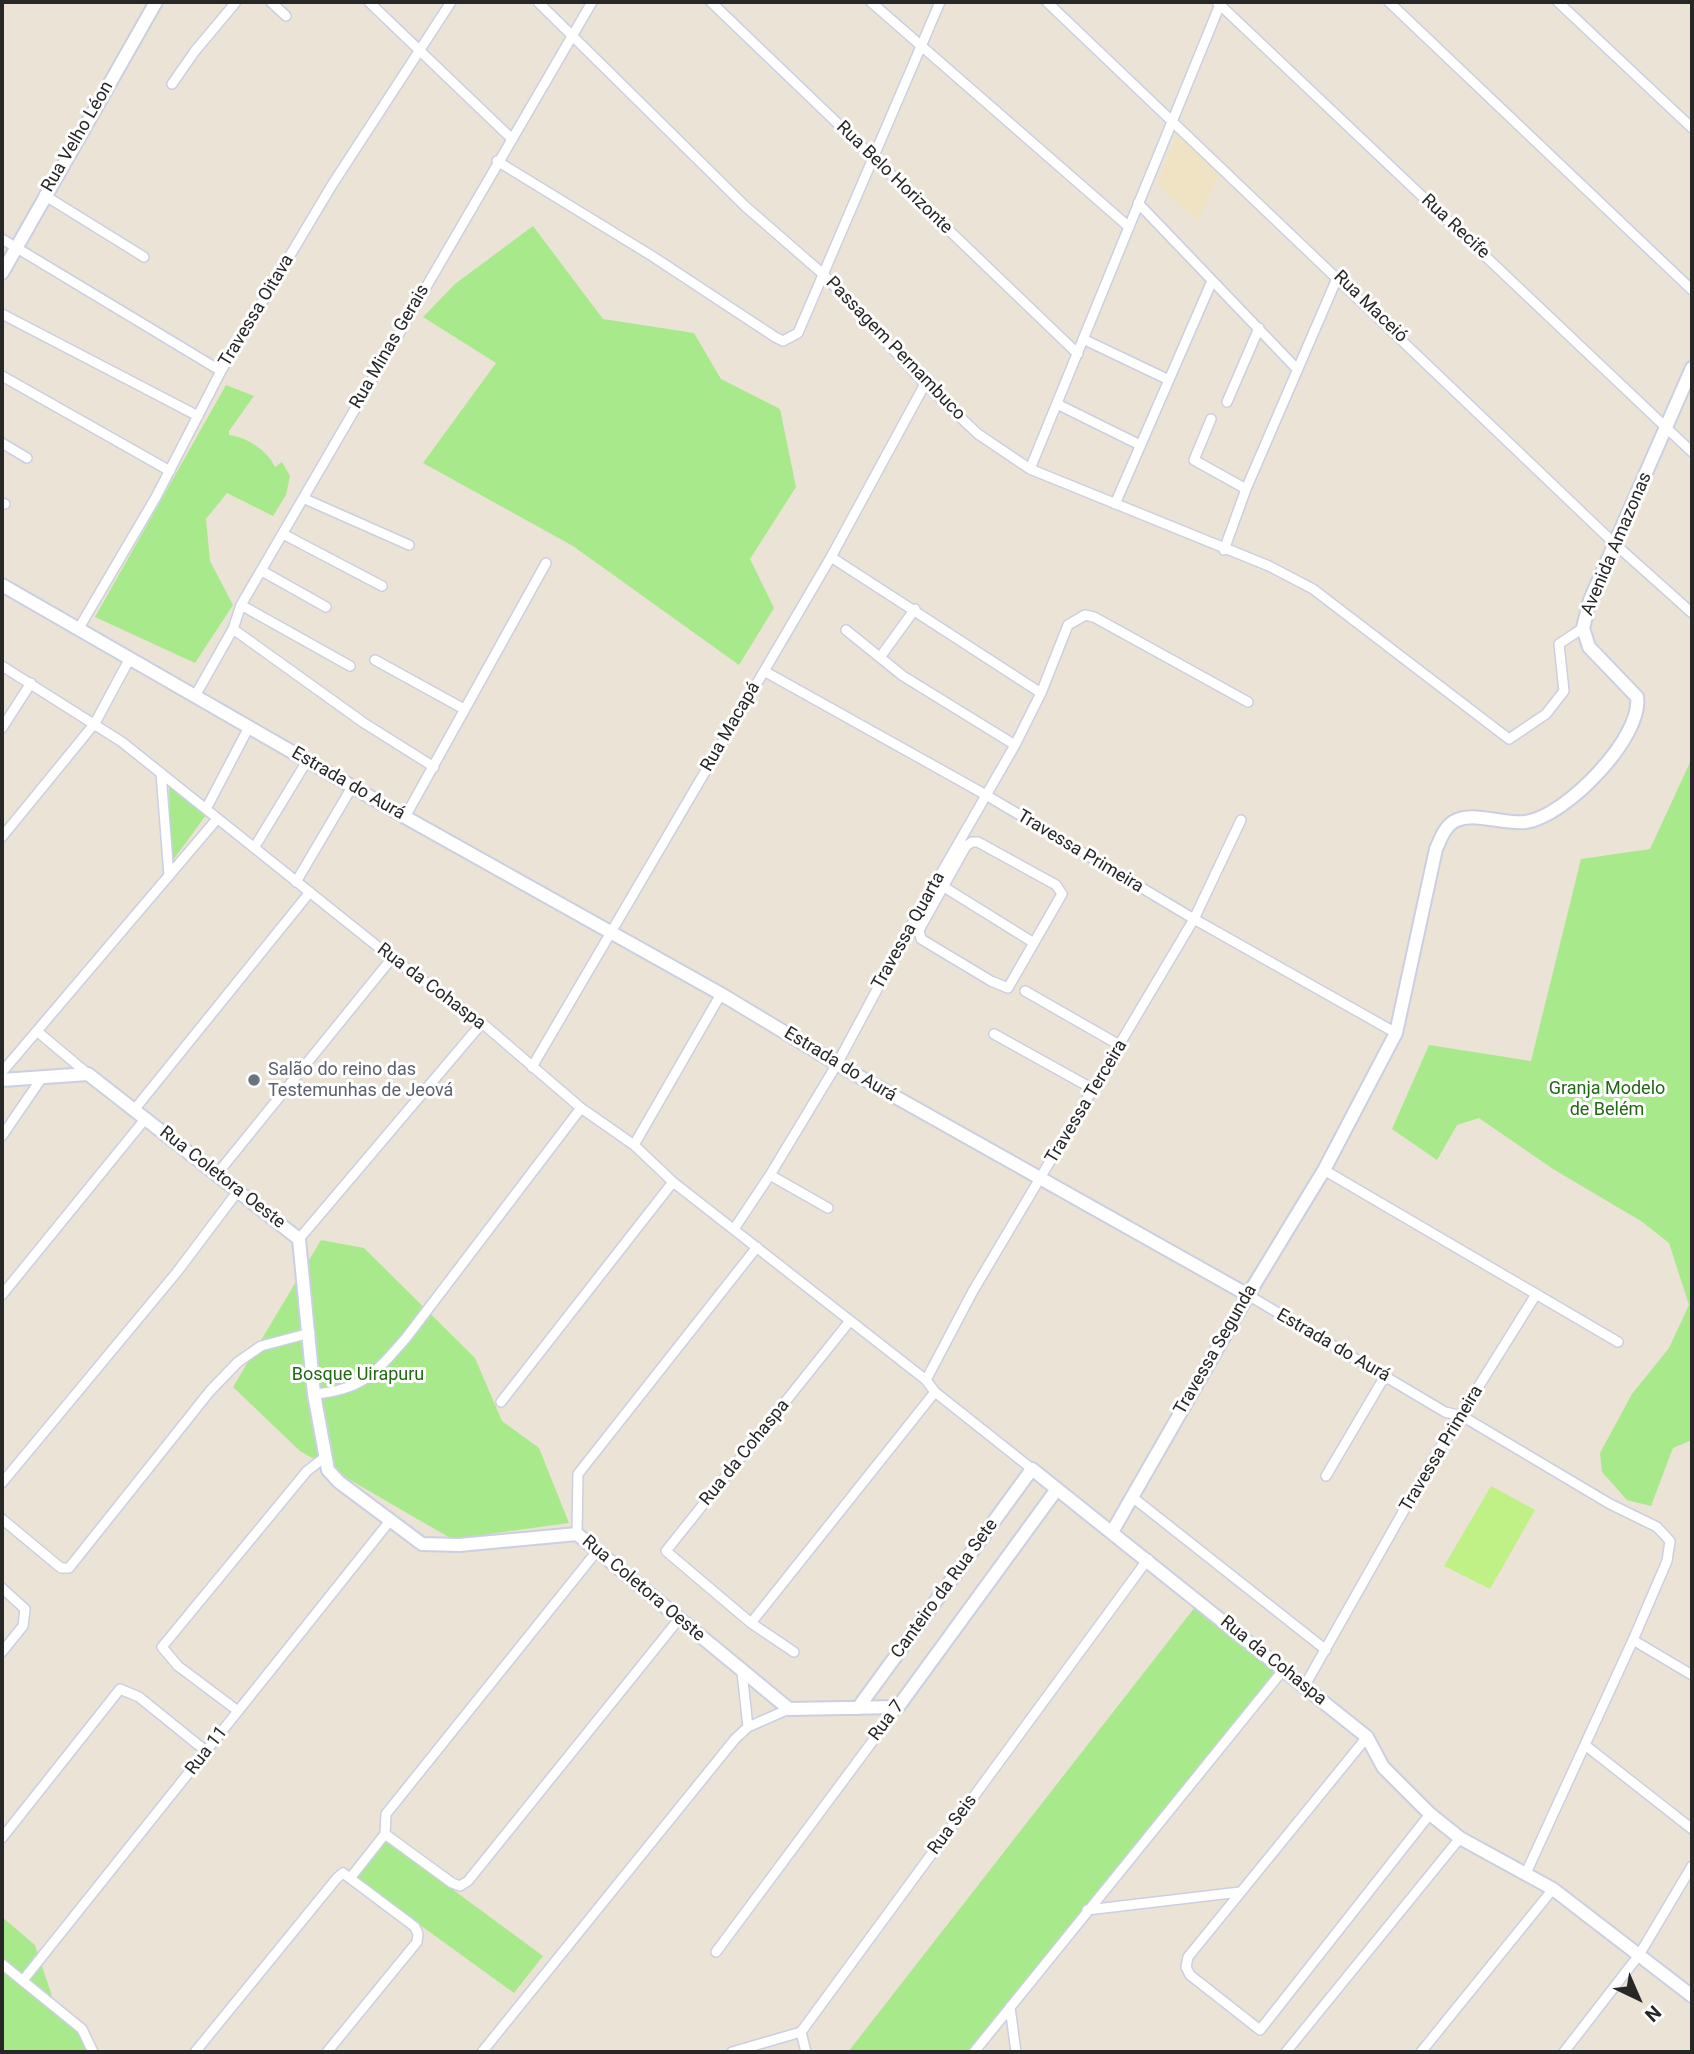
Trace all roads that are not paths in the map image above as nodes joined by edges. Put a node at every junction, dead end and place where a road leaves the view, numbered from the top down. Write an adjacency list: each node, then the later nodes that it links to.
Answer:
1 (156, 2): 25 (street, Rua Velho Léon)
2 (236, 2): 19 (street)
3 (271, 2): 15 (street)
4 (369, 2): 18 (street)
5 (451, 2): 18 (street, Travessa Oitava)
6 (538, 2): 16 (street, Passagem Pernambuco)
7 (592, 2): 16 (street, Rua Minas Gerais)
8 (711, 2): 23 (street, Rua Belo Horizonte)
9 (872, 2): 17 (street)
10 (940, 2): 17 (street)
11 (1047, 2): 20 (street, Rua Maceió)
12 (1390, 2): 35 (street)
13 (1558, 2): 21 (street)
14 (1219, 3): 20 (street); 50 (street, Rua Recife)
15 (286, 16)
16 (571, 35): 22 (street, Rua Minas Gerais); 32 (street, Passagem Pernambuco)
17 (921, 45): 23 (street); 27 (street)
18 (417, 51): 22 (street); 42 (street, Travessa Oitava)
19 (172, 84)
20 (1172, 120): 26 (street); 33 (street, Rua Maceió)
21 (1692, 128)
22 (511, 138): 24 (street, Rua Minas Gerais)
23 (874, 158): 32 (street); 39 (street, Rua Belo Horizonte)
24 (497, 162): 32 (street); 58 (street, Rua Minas Gerais)
25 (44, 195): 29 (street, Rua Velho Léon); 30 (street)
26 (1138, 202): 27 (street); 34 (street)
27 (1129, 227): 38 (street)
28 (2, 239): 29 (street)
29 (15, 246): 31 (street, Rua Velho Léon); 42 (street)
30 (144, 257)
31 (2, 273)
32 (824, 274): 45 (street, Passagem Pernambuco)
33 (1338, 276): 41 (street); 61 (street, Rua Maceió)
34 (1212, 281): 37 (street); 44 (street)
35 (1692, 290)
36 (2, 314): 48 (street)
37 (1259, 328): 41 (street); 46 (street)
38 (1083, 340): 39 (street); 44 (street)
39 (1078, 354): 47 (street)
40 (1692, 368): 50 (street, Avenida Amazonas)
41 (1297, 369): 57 (street)
42 (221, 371): 48 (street, Travessa Oitava)
43 (2, 376): 56 (street)
44 (1169, 380): 52 (street)
45 (925, 384): 55 (street, Passagem Pernambuco); 64 (street, Rua Macapá)
46 (1227, 402)
47 (1058, 404): 52 (street); 55 (street)
48 (198, 416): 56 (street, Travessa Oitava)
49 (1211, 419): 57 (street)
50 (1667, 428): 53 (street, Rua Recife); 61 (street, Avenida Amazonas)
51 (2, 443): 54 (street)
52 (1140, 445): 59 (street)
53 (1692, 452)
54 (27, 458)
55 (1030, 469): 59 (street, Passagem Pernambuco)
56 (170, 471): 73 (street, Travessa Oitava)
57 (1246, 489): 63 (street)
58 (305, 499): 60 (street, Rua Minas Gerais); 62 (street)
59 (1115, 504): 63 (street, Passagem Pernambuco)
60 (284, 534): 66 (street, Rua Minas Gerais); 67 (street)
61 (1616, 544): 72 (street, Rua Maceió); 74 (street, Avenida Amazonas)
62 (409, 545)
63 (1224, 550): 74 (street, Passagem Pernambuco)
64 (831, 557): 71 (street); 82 (street, Rua Macapá)
65 (546, 563): 87 (street)
66 (261, 571): 69 (street, Rua Minas Gerais); 70 (street)
67 (382, 586)
68 (3, 588): 73 (street, Estrada do Aurá)
69 (241, 605): 75 (street, Rua Minas Gerais); 81 (street)
70 (326, 607)
71 (915, 609): 77 (street); 84 (street)
72 (1692, 613)
73 (79, 628): 78 (street, Estrada do Aurá)
74 (1583, 628): 116 (street, Avenida Amazonas)
75 (233, 629): 85 (street, Rua Minas Gerais); 93 (street)
76 (846, 630): 77 (street)
77 (881, 656): 91 (street)
78 (129, 660): 85 (street, Estrada do Aurá); 88 (street)
79 (375, 660): 87 (street)
80 (2, 666): 83 (street, Rua da Cohaspa)
81 (350, 666)
82 (764, 671): 96 (street, Travessa Primeira); 109 (street, Rua Macapá)
83 (31, 683): 88 (street, Rua da Cohaspa); 90 (street)
84 (1041, 693): 86 (street, Travessa Quarta); 91 (street, Travessa Quarta)
85 (195, 696): 89 (street, Estrada do Aurá)
86 (1248, 702)
87 (464, 709): 93 (street)
88 (95, 723): 94 (street, Rua da Cohaspa); 101 (street)
89 (249, 727): 92 (street, Estrada do Aurá); 97 (street)
90 (2, 728)
91 (1015, 745): 96 (street, Travessa Quarta)
92 (307, 761): 95 (street, Estrada do Aurá); 102 (street)
93 (434, 767): 98 (street)
94 (161, 773): 97 (street, Rua da Cohaspa); 103 (street)
95 (352, 787): 98 (street, Estrada do Aurá); 104 (street)
96 (986, 795): 107 (street, Travessa Primeira); 108 (street, Travessa Quarta)
97 (206, 809): 99 (street, Rua da Cohaspa)
98 (405, 817): 109 (street, Estrada do Aurá)
99 (218, 819): 102 (street, Rua da Cohaspa); 103 (street)
100 (1241, 820): 107 (street, Travessa Terceira)
101 (2, 837)
102 (254, 848): 104 (street, Rua da Cohaspa)
103 (169, 876): 115 (street)
104 (296, 882): 106 (street, Rua da Cohaspa)
105 (943, 887): 108 (street); 110 (street); 110 (street)
106 (310, 892): 111 (street, Rua da Cohaspa); 127 (street)
107 (1194, 919): 116 (street, Travessa Primeira); 118 (street, Travessa Terceira)
108 (915, 927): 110 (street); 119 (street, Travessa Quarta)
109 (611, 932): 113 (street, Estrada do Aurá); 120 (street, Rua Macapá)
110 (1034, 943)
111 (392, 958): 114 (street, Rua da Cohaspa); 132 (street)
112 (1025, 991): 118 (street)
113 (721, 994): 119 (street, Estrada do Aurá); 130 (street)
114 (482, 1023): 120 (street, Rua da Cohaspa); 139 (street)
115 (38, 1032): 121 (street); 122 (street, Rua Coletora Oeste)
116 (1396, 1033): 131 (street, Avenida Amazonas)
117 (994, 1034): 125 (street)
118 (1121, 1046): 125 (street, Travessa Terceira)
119 (836, 1064): 133 (street, Travessa Quarta); 134 (street, Estrada do Aurá)
120 (531, 1067): 126 (street, Rua da Cohaspa)
121 (2, 1072)
122 (89, 1074): 123 (street); 127 (street, Rua Coletora Oeste)
123 (41, 1079): 124 (street); 129 (street)
124 (2, 1080)
125 (1093, 1089): 134 (street, Travessa Terceira)
126 (582, 1108): 130 (street, Rua da Cohaspa); 150 (street)
127 (134, 1110): 128 (street, Rua Coletora Oeste)
128 (146, 1118): 132 (street, Rua Coletora Oeste); 141 (street)
129 (2, 1136)
130 (634, 1146): 135 (street, Rua da Cohaspa)
131 (1324, 1171): 142 (street, Travessa Segunda); 143 (street)
132 (217, 1174): 136 (street, Rua Coletora Oeste)
133 (771, 1175): 137 (street); 138 (street, Travessa Quarta)
134 (1040, 1180): 142 (street, Estrada do Aurá); 148 (street, Travessa Terceira)
135 (673, 1182): 138 (street, Rua da Cohaspa); 151 (street)
136 (238, 1191): 139 (street, Rua Coletora Oeste); 156 (street)
137 (828, 1208)
138 (734, 1229): 140 (street, Rua da Cohaspa)
139 (299, 1239): 145 (street, Rua Coletora Oeste)
140 (757, 1247): 144 (street, Rua da Cohaspa); 162 (street)
141 (2, 1295)
142 (1248, 1295): 147 (street, Estrada do Aurá); 158 (street, Travessa Segunda)
143 (1535, 1296): 146 (street); 152 (street, Travessa Primeira)
144 (849, 1322): 148 (street, Rua da Cohaspa); 167 (street, Rua da Cohaspa)
145 (310, 1333): 150 (street, Rua Coletora Oeste); 159 (street)
146 (1618, 1342)
147 (1385, 1376): 152 (street, Estrada do Aurá); 155 (street)
148 (926, 1380): 149 (street, Rua da Cohaspa)
149 (935, 1392): 154 (street, Rua da Cohaspa); 167 (street)
150 (314, 1394): 153 (street, Rua Coletora Oeste)
151 (501, 1402)
152 (1462, 1416): 168 (street, Estrada do Aurá); 169 (street, Travessa Primeira)
153 (325, 1457): 160 (street, Rua Coletora Oeste); 179 (street)
154 (1032, 1469): 157 (street, Rua da Cohaspa); 177 (street, Canteiro da Rua Sete)
155 (1326, 1476)
156 (2, 1483)
157 (1058, 1489): 161 (street, Rua da Cohaspa); 176 (street, Rua 7)
158 (1131, 1496): 161 (street, Travessa Segunda); 169 (street)
159 (2, 1519)
160 (389, 1522): 162 (street, Rua Coletora Oeste); 179 (street, Rua 11)
161 (1112, 1532): 164 (street, Rua da Cohaspa)
162 (577, 1534): 163 (street, Rua Coletora Oeste)
163 (597, 1551): 166 (street, Rua Coletora Oeste); 186 (street)
164 (1149, 1559): 172 (street, Rua da Cohaspa); 201 (street, Rua Seis)
165 (2, 1588): 170 (street)
166 (679, 1619): 173 (street, Rua Coletora Oeste); 186 (street)
167 (751, 1623): 171 (street)
168 (1633, 1640): 174 (street); 182 (street)
169 (1326, 1650): 175 (street, Travessa Primeira)
170 (2, 1652)
171 (794, 1652)
172 (1284, 1669): 175 (street, Rua da Cohaspa); 194 (street)
173 (743, 1672): 178 (street, Rua Coletora Oeste); 180 (street)
174 (1692, 1675)
175 (1304, 1687): 181 (street, Rua da Cohaspa)
176 (898, 1707): 177 (street); 195 (street, Rua 7)
177 (858, 1708): 178 (street)
178 (789, 1709): 180 (street)
179 (237, 1711): 183 (street, Rua 11)
180 (748, 1727): 205 (street)
181 (1367, 1737): 184 (street, Rua da Cohaspa); 193 (street)
182 (1585, 1745): 185 (street); 190 (street)
183 (207, 1752): 187 (street); 198 (street, Rua 11)
184 (1430, 1814): 188 (street, Rua da Cohaspa); 193 (street)
185 (1692, 1829)
186 (385, 1834): 191 (street)
187 (2, 1838)
188 (1461, 1838): 190 (street, Rua da Cohaspa); 210 (street)
189 (1692, 1866): 196 (street)
190 (1526, 1873): 192 (street, Rua da Cohaspa)
191 (351, 1877): 203 (street); 204 (street)
192 (1553, 1889): 196 (street, Rua da Cohaspa); 211 (street)
193 (1240, 1892): 194 (street)
194 (1087, 1910): 200 (street)
195 (716, 1952)
196 (1639, 1955): 199 (street, Rua da Cohaspa); 212 (street)
197 (2, 1964): 198 (street)
198 (24, 1979): 202 (street)
199 (1692, 1996)
200 (1010, 2007): 208 (street); 209 (street)
201 (801, 2032): 206 (street); 207 (street)
202 (93, 2052)
203 (195, 2052)
204 (327, 2052)
205 (482, 2052)
206 (732, 2052)
207 (806, 2052)
208 (974, 2052)
209 (1016, 2052)
210 (1286, 2052)
211 (1421, 2052)
212 (1564, 2052)

